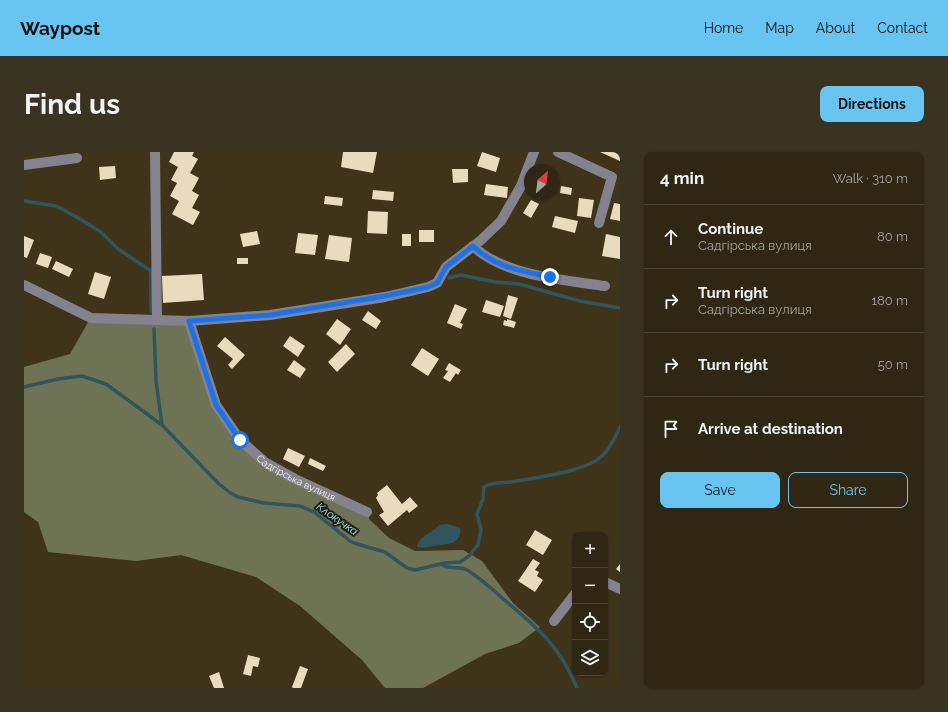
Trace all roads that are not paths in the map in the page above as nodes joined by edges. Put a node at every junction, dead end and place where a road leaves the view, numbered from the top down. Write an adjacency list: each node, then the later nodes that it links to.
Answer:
1 (155, 152): 10 (street)
2 (534, 152): 7 (street)
3 (558, 152): 6 (street)
4 (77, 158): 5 (street)
5 (24, 165)
6 (599, 223)
7 (473, 246): 9 (street); 11 (street)
8 (24, 285): 10 (street)
9 (605, 286)
10 (157, 319): 11 (street)
11 (189, 321): 12 (street, Садгірська вулиця)
12 (367, 512)
13 (608, 583): 14 (street)
14 (620, 589)
15 (572, 598): 16 (street)
16 (554, 621)

